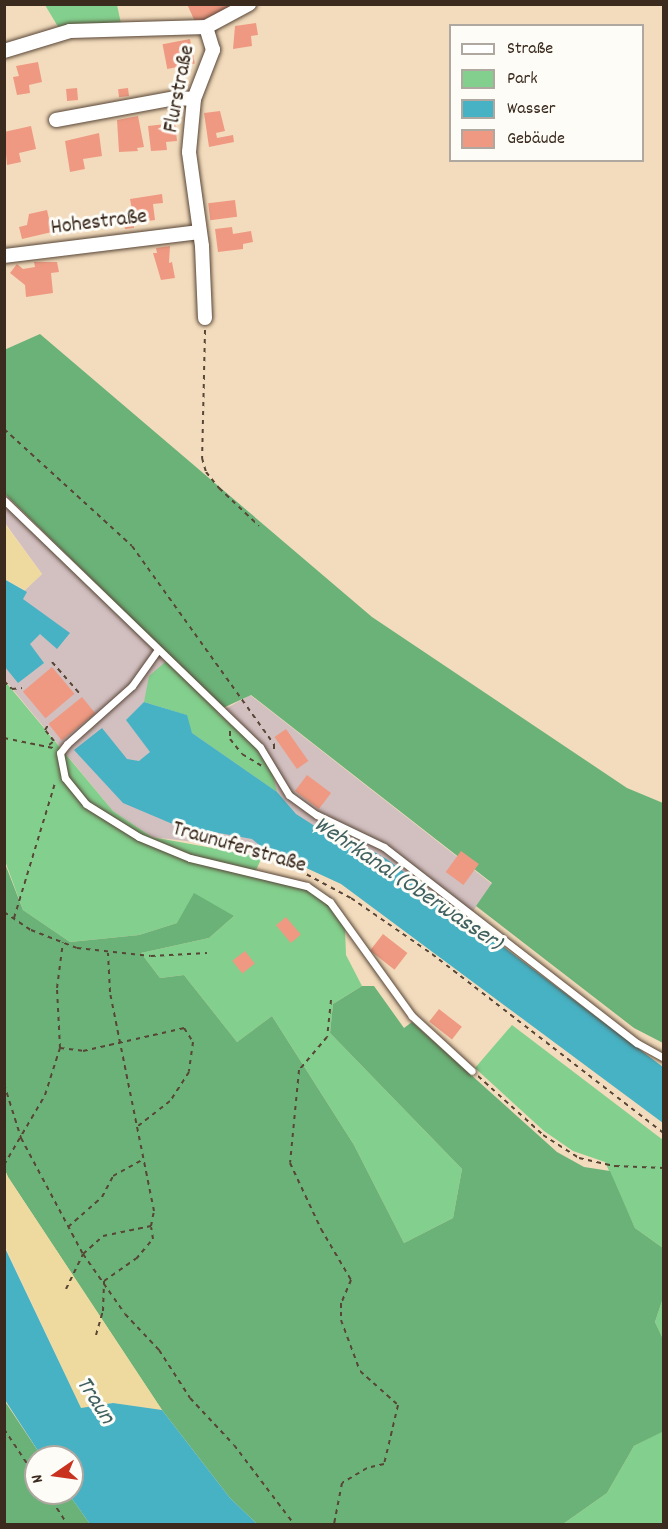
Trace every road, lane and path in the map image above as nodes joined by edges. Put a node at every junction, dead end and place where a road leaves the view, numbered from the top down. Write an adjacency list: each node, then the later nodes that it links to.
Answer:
1 (249, 4): 2 (street)
2 (206, 27): 3 (street); 4 (street, Flurstraße)
3 (4, 51)
4 (194, 99): 5 (street); 6 (street, Flurstraße)
5 (56, 120)
6 (199, 232): 7 (street, Hohestraße); 8 (street, Flurstraße)
7 (4, 256)
8 (205, 318): 11 (path)
9 (4, 429): 23 (path)
10 (4, 500): 12 (lane)
11 (259, 526)
12 (157, 651): 17 (lane); 21 (lane)
13 (52, 663): 16 (path)
14 (4, 681): 15 (path)
15 (22, 688)
16 (80, 694)
17 (229, 719): 23 (lane); 23 (path)
18 (50, 722): 20 (path)
19 (4, 738): 20 (path)
20 (49, 745): 21 (path)
21 (60, 753): 22 (lane)
22 (60, 766): 26 (path); 34 (lane, Traunuferstraße)
23 (273, 766): 33 (lane)
24 (291, 866): 37 (path)
25 (4, 912): 26 (path)
26 (14, 918): 27 (path)
27 (63, 942): 28 (path); 32 (path)
28 (108, 953): 29 (path); 31 (path)
29 (207, 953)
30 (331, 1000): 53 (path)
31 (120, 1044): 32 (path); 36 (path); 36 (path)
32 (60, 1048): 38 (path)
33 (663, 1058)
34 (472, 1071): 41 (path)
35 (4, 1084): 38 (path)
36 (138, 1126): 39 (path)
37 (663, 1133)
38 (21, 1138): 40 (path); 43 (path)
39 (144, 1159): 42 (path); 43 (path)
40 (4, 1165)
41 (663, 1168)
42 (151, 1226): 44 (path); 45 (path)
43 (67, 1228): 44 (path)
44 (83, 1254): 45 (path); 46 (path)
45 (104, 1281): 47 (path); 52 (path)
46 (66, 1289)
47 (96, 1335)
48 (4, 1429): 49 (path)
49 (24, 1459)
50 (55, 1505): 51 (path)
51 (67, 1524)
52 (294, 1524)
53 (334, 1524)

